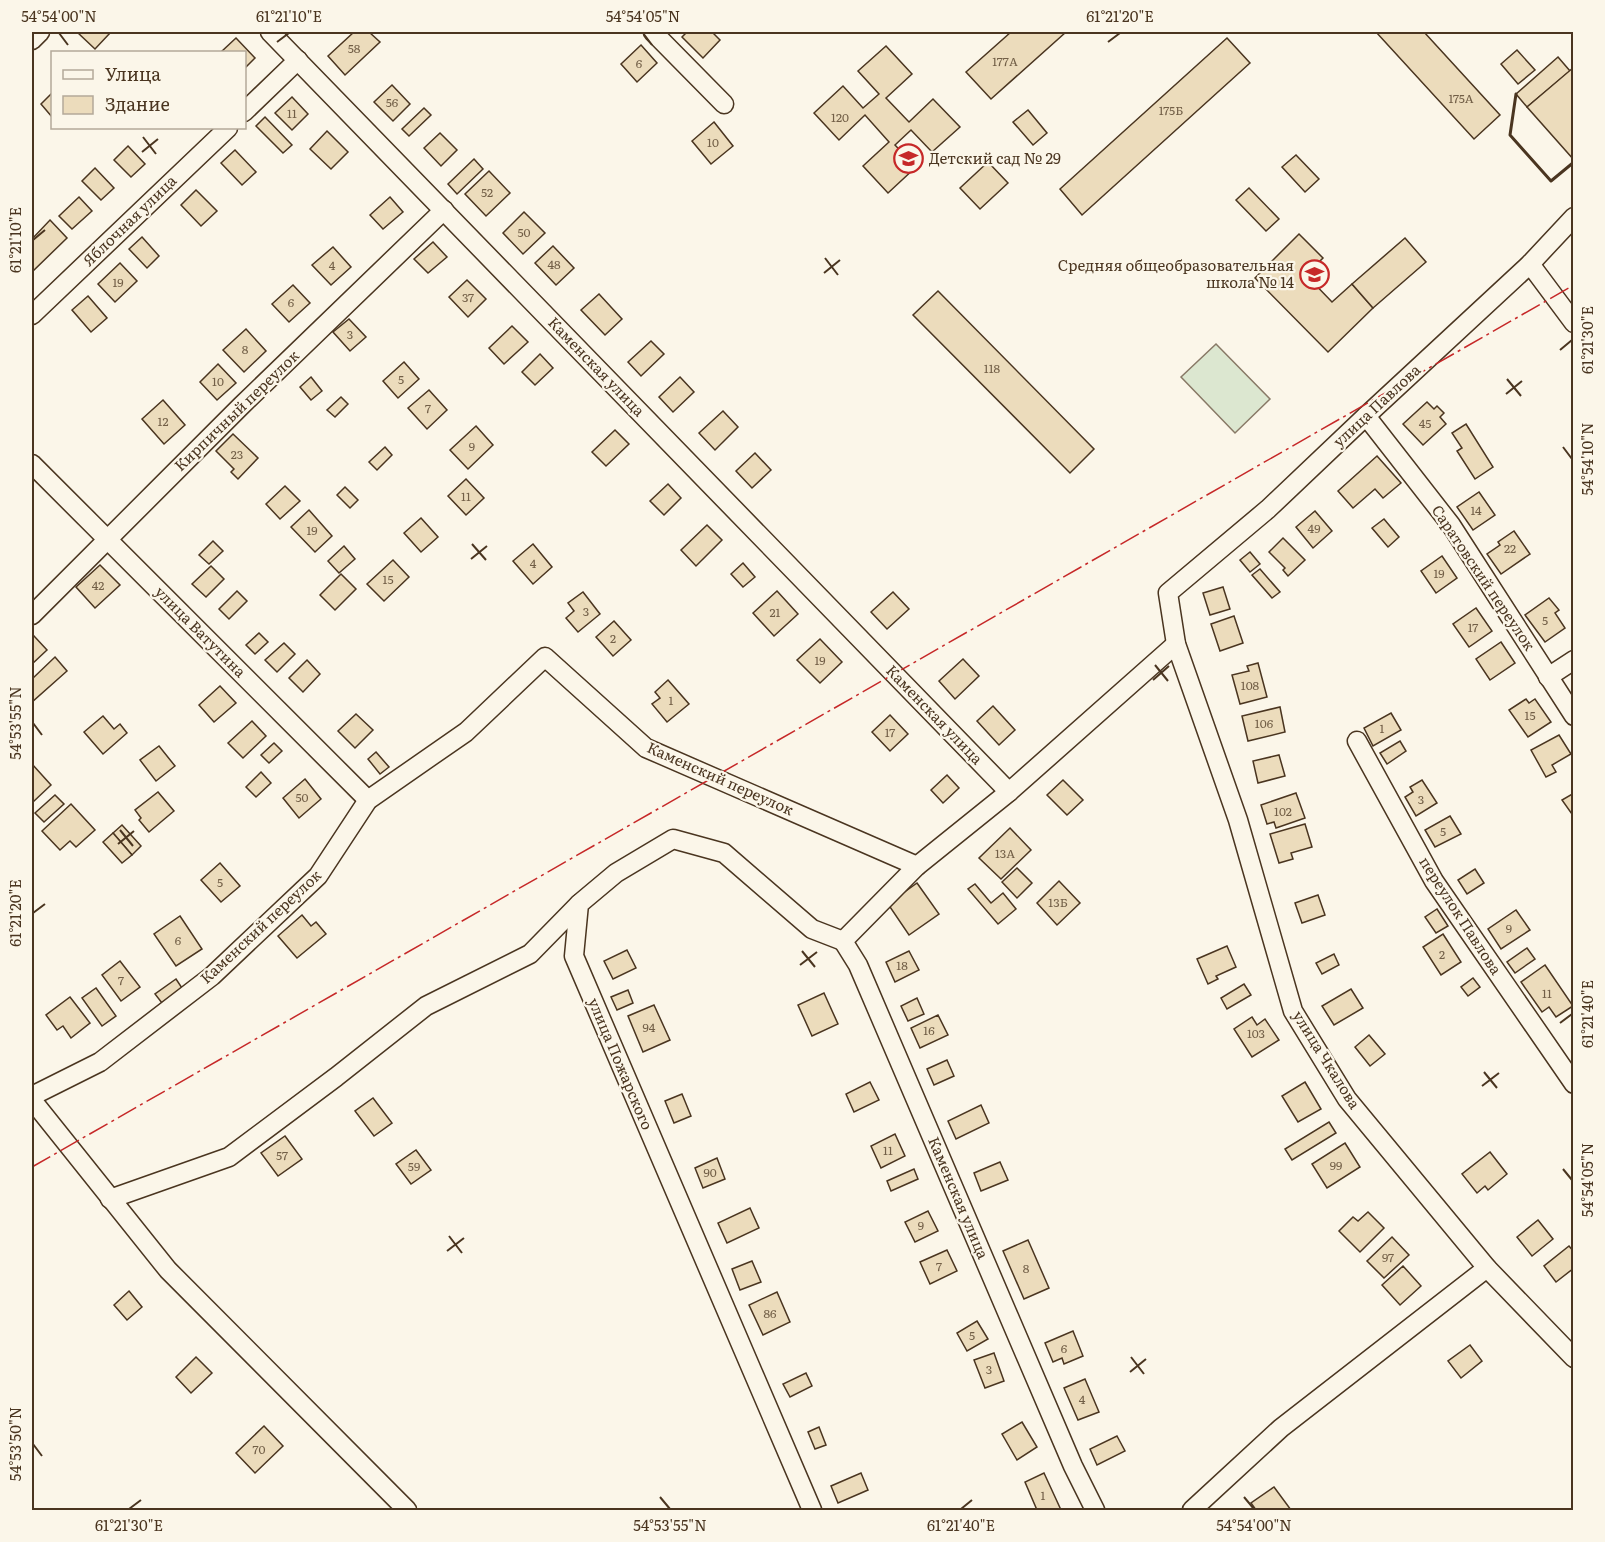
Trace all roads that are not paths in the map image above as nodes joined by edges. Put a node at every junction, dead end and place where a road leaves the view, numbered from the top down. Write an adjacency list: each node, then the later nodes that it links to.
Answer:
1 (40, 32): 4 (street)
2 (270, 32): 5 (street, Каменская улица)
3 (653, 32): 6 (street)
4 (32, 40)
5 (298, 60): 7 (street); 9 (street, Каменская улица)
6 (724, 104)
7 (246, 110)
8 (227, 129): 12 (street, Яблочная улица)
9 (444, 210): 16 (street, Кирпичный переулок); 24 (street, Каменская улица)
10 (1574, 217): 11 (street, улица Павлова)
11 (1530, 264): 13 (street); 14 (street, улица Павлова)
12 (32, 315)
13 (1574, 323)
14 (1366, 416): 17 (street, улица Павлова); 21 (street, Саратовский переулок)
15 (32, 464): 16 (street, улица Ватутина)
16 (107, 538): 18 (street, Кирпичный переулок); 25 (street, улица Ватутина)
17 (1168, 593): 19 (street, улица Чкалова)
18 (32, 615)
19 (1176, 644): 24 (street); 32 (street, улица Чкалова)
20 (1574, 660): 21 (street)
21 (1548, 677): 22 (street, Саратовский переулок)
22 (1574, 716)
23 (1357, 741): 29 (street, переулок Павлова)
24 (1009, 792): 26 (street)
25 (368, 800): 26 (street, Каменский переулок); 30 (street, Каменский переулок)
26 (917, 866): 28 (street)
27 (579, 903): 28 (street); 31 (street); 35 (street, улица Пожарского)
28 (843, 941): 36 (street, Каменская улица)
29 (1574, 1084)
30 (32, 1098): 31 (street)
31 (110, 1199): 34 (street)
32 (1487, 1268): 33 (street, улица Чкалова); 37 (street)
33 (1574, 1358)
34 (407, 1510)
35 (812, 1510)
36 (1095, 1510)
37 (1192, 1510)

